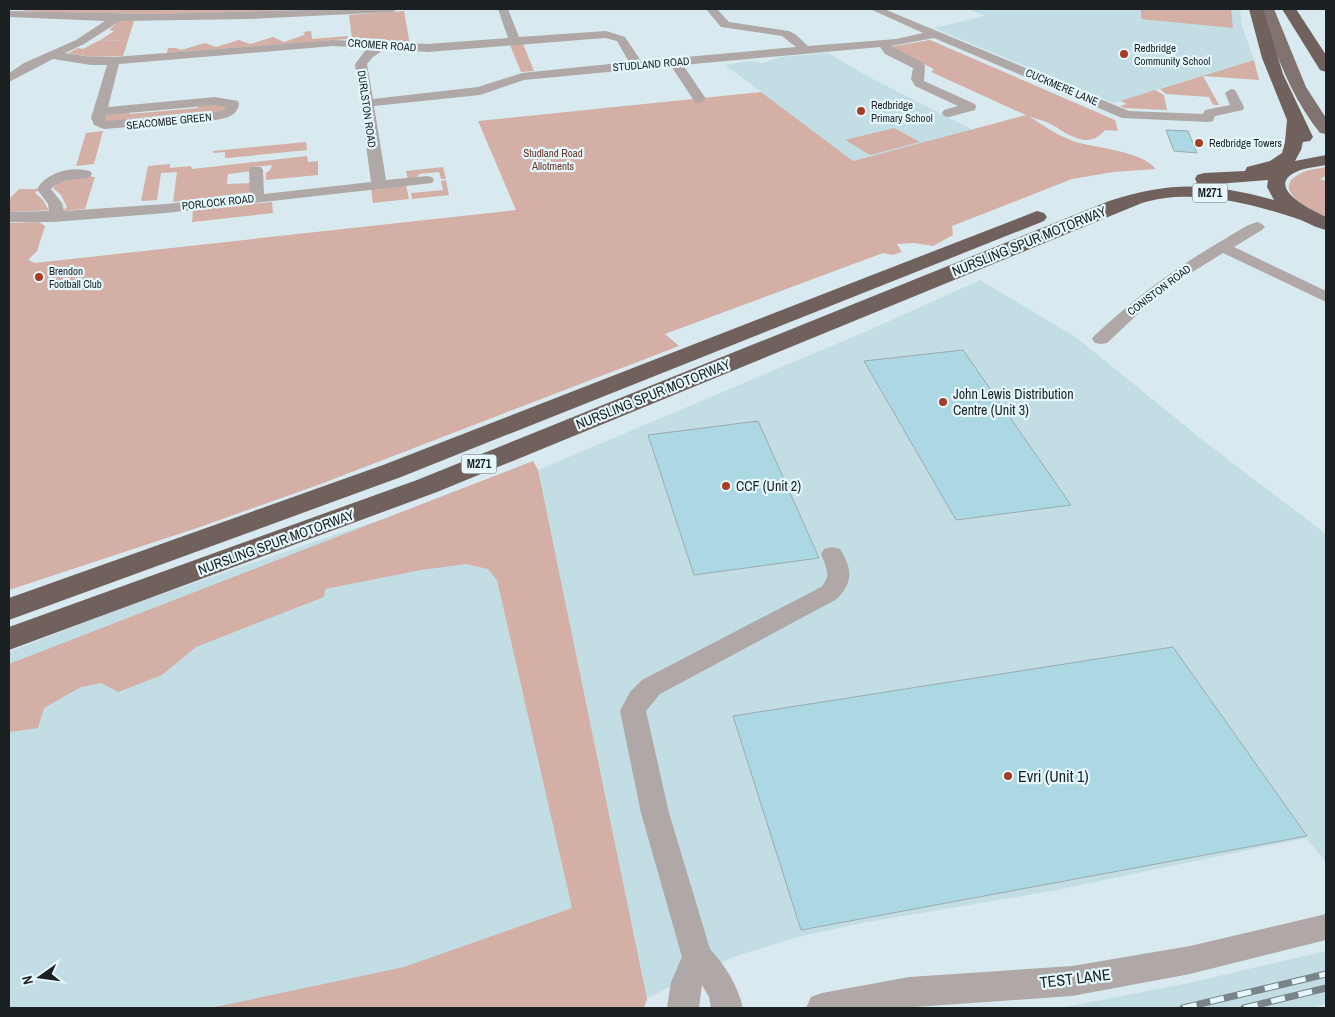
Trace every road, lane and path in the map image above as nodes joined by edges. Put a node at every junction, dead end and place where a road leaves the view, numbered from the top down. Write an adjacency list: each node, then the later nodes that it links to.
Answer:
1 (391, 9): 10 (street)
2 (503, 9): 12 (street)
3 (711, 9): 15 (street)
4 (875, 9): 11 (street, CUCKMERE LANE)
5 (1256, 9): 30 (highway)
6 (1267, 9): 29 (main road)
7 (1279, 9): 29 (main road)
8 (1289, 9): 17 (highway)
9 (9, 14): 10 (street)
10 (118, 17): 16 (street)
11 (936, 34): 13 (street, STUDLAND ROAD); 22 (street, CUCKMERE LANE)
12 (515, 41): 14 (street, CROMER ROAD); 20 (street, CROMER ROAD)
13 (883, 43): 15 (street, STUDLAND ROAD); 26 (street)
14 (384, 46): 18 (street, CROMER ROAD); 24 (street, DURLSTON ROAD)
15 (805, 50): 19 (street, STUDLAND ROAD)
16 (52, 55): 18 (street, CROMER ROAD); 21 (street)
17 (1324, 60)
18 (114, 61): 27 (street)
19 (675, 62): 20 (street, STUDLAND ROAD); 23 (street)
20 (636, 65): 24 (street, STUDLAND ROAD)
21 (9, 78)
22 (1231, 93)
23 (700, 99)
24 (367, 103): 37 (street, DURLSTON ROAD)
25 (986, 103): 26 (street)
26 (970, 107): 28 (street)
27 (101, 110): 27 (street, SEACOMBE GREEN)
28 (949, 113)
29 (1323, 119)
30 (1295, 120): 31 (highway); 36 (highway, M271)
31 (1317, 162): 34 (highway, NURSLING SPUR MOTORWAY)
32 (85, 174): 41 (street)
33 (252, 174): 38 (street)
34 (1280, 174): 36 (highway, NURSLING SPUR MOTORWAY / M271); 39 (highway)
35 (427, 180): 37 (street, PORLOCK ROAD)
36 (1154, 180): 48 (highway, NURSLING SPUR MOTORWAY / M271)
37 (379, 185): 38 (street, PORLOCK ROAD)
38 (257, 198): 41 (street, PORLOCK ROAD)
39 (1302, 214): 42 (highway); 49 (highway, NURSLING SPUR MOTORWAY / M271)
40 (9, 217): 41 (street, PORLOCK ROAD)
41 (53, 217)
42 (1326, 224)
43 (1257, 227): 44 (street, CONISTON ROAD)
44 (1222, 247): 45 (street); 46 (street, CONISTON ROAD)
45 (1326, 297)
46 (1101, 339)
47 (832, 554): 51 (street)
48 (9, 609)
49 (9, 639)
50 (1326, 928): 54 (street, TEST LANE)
51 (697, 958): 52 (street); 53 (street)
52 (683, 1008)
53 (727, 1008)
54 (822, 1008)

